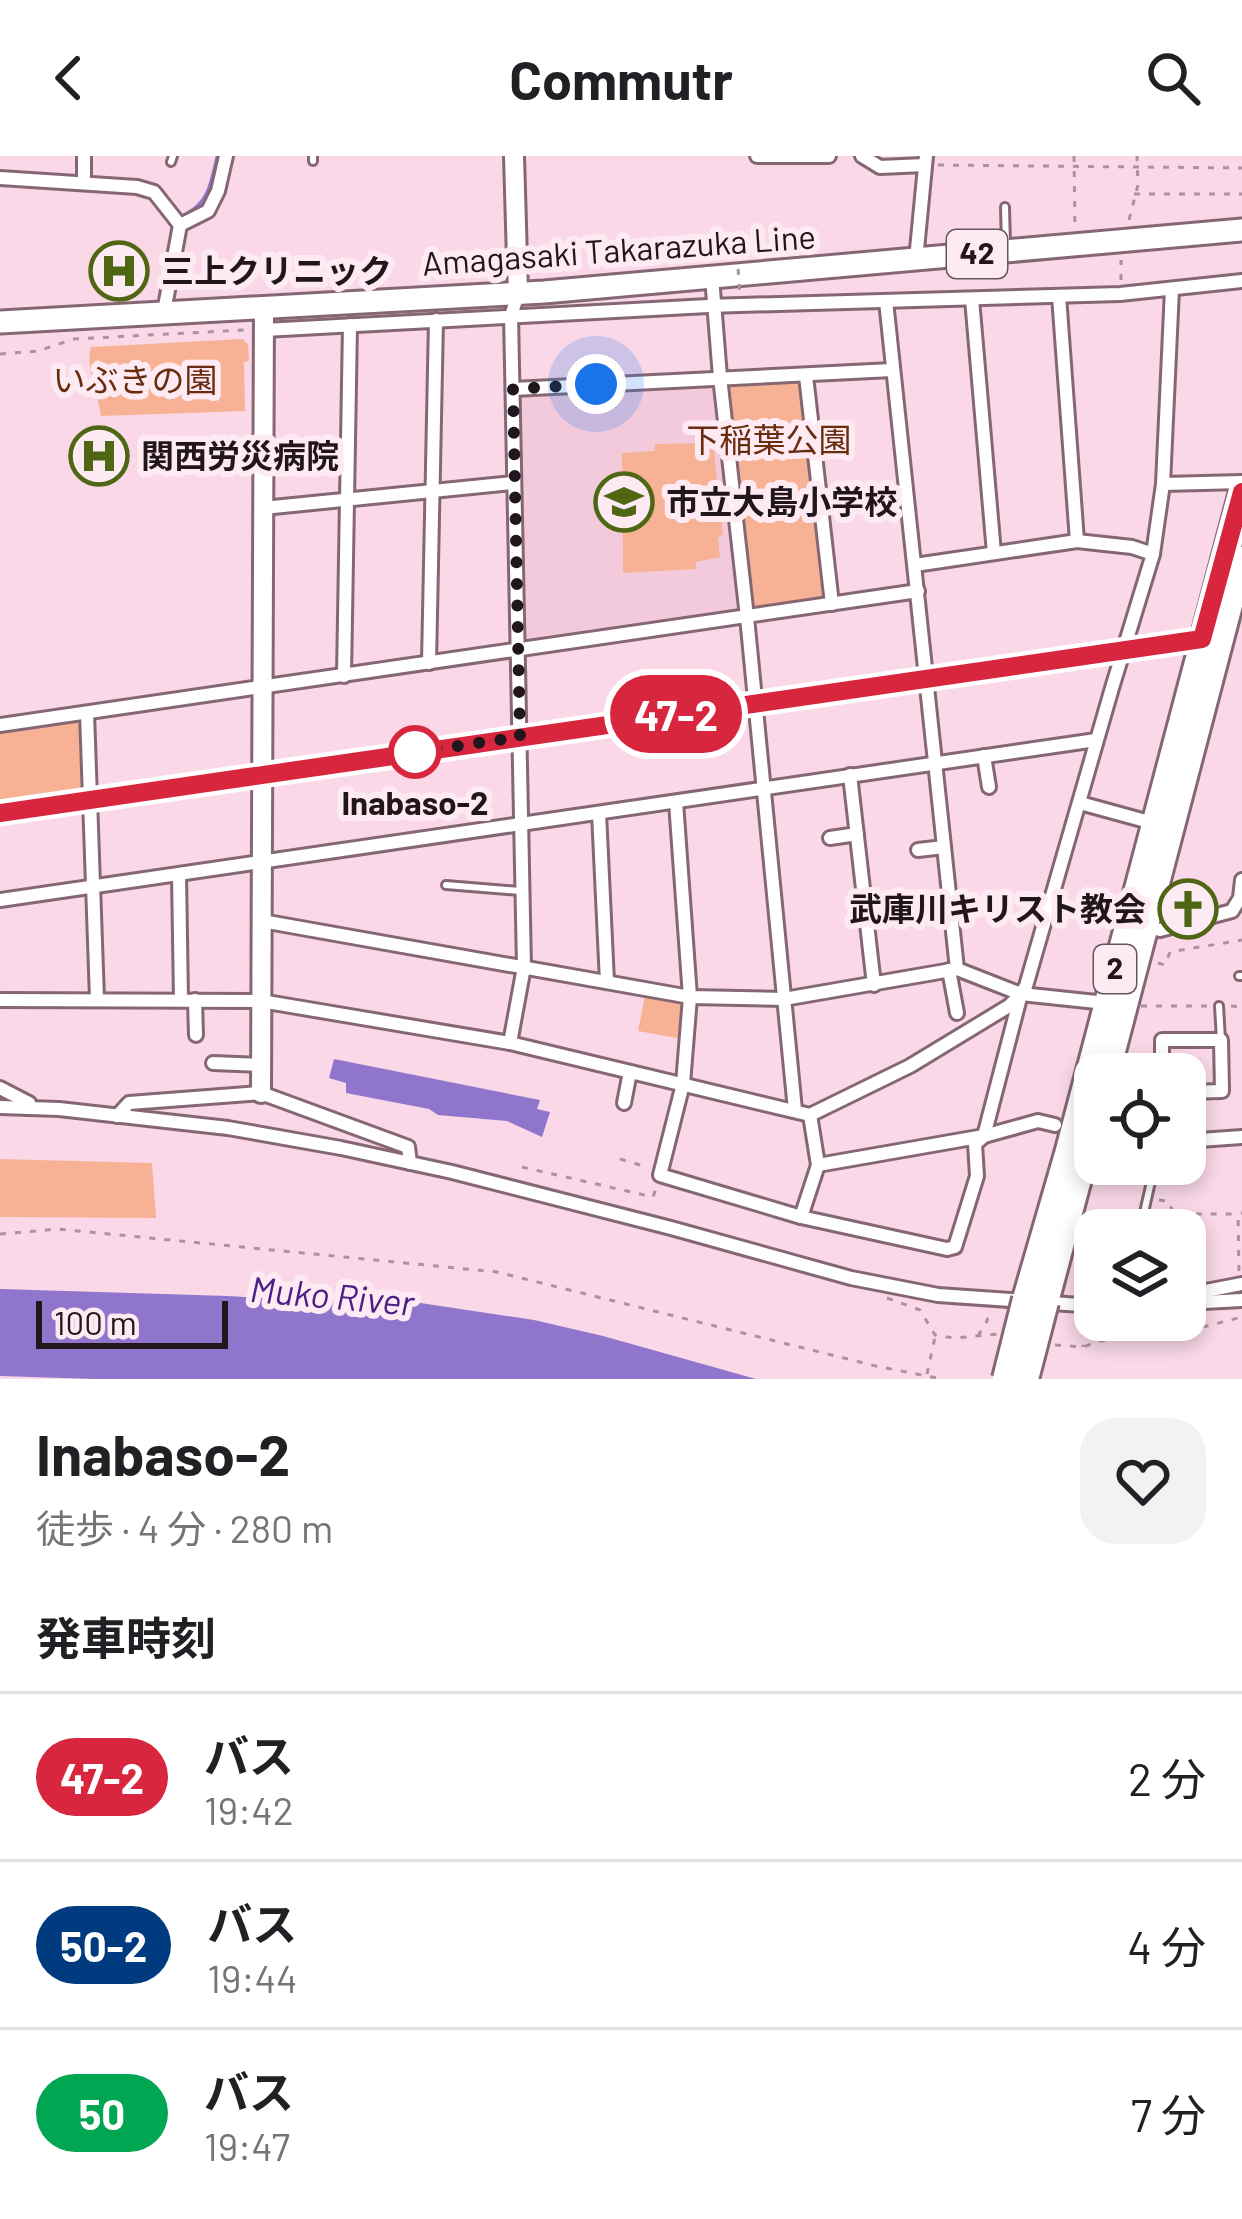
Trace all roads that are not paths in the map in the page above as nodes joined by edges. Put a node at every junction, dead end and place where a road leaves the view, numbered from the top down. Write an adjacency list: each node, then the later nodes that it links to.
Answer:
1 (84, 156): 9 (street)
2 (226, 156): 11 (street)
3 (514, 156): 21 (street)
4 (757, 156): 5 (street)
5 (829, 156)
6 (862, 156): 7 (street)
7 (926, 160): 14 (street)
8 (0, 178): 9 (street)
9 (84, 183): 11 (street)
10 (1005, 207): 13 (lane)
11 (180, 225): 23 (street)
12 (1242, 230): 13 (main road, Amagasaki Takarazuka Line / 42)
13 (1006, 251): 14 (main road, Amagasaki Takarazuka Line / 42)
14 (916, 260): 15 (main road, Amagasaki Takarazuka Line / 42)
15 (717, 267): 21 (main road, Amagasaki Takarazuka Line / 42); 22 (street)
16 (1242, 280): 17 (street)
17 (1172, 289): 18 (street); 34 (street)
18 (1059, 296): 19 (street); 39 (street)
19 (972, 299): 20 (street); 40 (street)
20 (886, 301): 22 (street); 28 (street)
21 (514, 305): 22 (street); 24 (street); 26 (main road, Amagasaki Takarazuka Line / 42); 31 (street)
22 (714, 306): 30 (street)
23 (164, 312): 25 (main road, Amagasaki Takarazuka Line / 42); 26 (main road, Amagasaki Takarazuka Line / 42)
24 (436, 320): 27 (street); 35 (street)
25 (0, 322)
26 (261, 325): 27 (street); 38 (street)
27 (350, 325): 37 (street)
28 (892, 370): 29 (street); 43 (street)
29 (806, 376): 30 (street); 46 (street)
30 (720, 377): 31 (street); 47 (street)
31 (513, 389): 33 (street)
32 (1242, 482): 34 (street)
33 (513, 483): 35 (street); 49 (street)
34 (1163, 484): 41 (street)
35 (432, 490): 37 (street); 51 (street)
36 (1242, 492): 48 (highway, 2)
37 (347, 500): 38 (street); 52 (street)
38 (263, 508): 54 (street)
39 (1077, 541): 40 (street); 41 (street)
40 (994, 553): 43 (street)
41 (1153, 554): 50 (street)
42 (1242, 561): 45 (highway, 2)
43 (915, 565): 44 (street)
44 (918, 591): 46 (street); 53 (street)
45 (1238, 593): 48 (highway, 2)
46 (832, 604): 47 (street)
47 (746, 617): 49 (street); 55 (street)
48 (1221, 637): 50 (street); 71 (highway, 2); 86 (highway, 2)
49 (519, 649): 51 (street); 58 (street)
50 (1123, 649): 53 (street); 59 (street)
51 (430, 663): 52 (street)
52 (344, 676): 54 (street)
53 (927, 677): 55 (street); 61 (street)
54 (262, 688): 56 (street); 62 (street)
55 (755, 702): 58 (street); 65 (street)
56 (87, 712): 57 (street); 66 (street)
57 (0, 725)
58 (520, 737): 62 (street); 72 (street)
59 (1096, 740): 60 (street); 68 (street)
60 (984, 756): 61 (street); 64 (street)
61 (936, 763): 63 (street); 75 (street)
62 (262, 775): 66 (street); 77 (street)
63 (850, 775): 65 (street); 73 (street)
64 (988, 788)
65 (764, 789): 67 (street); 96 (street)
66 (90, 800): 69 (street); 81 (street)
67 (676, 802): 70 (street); 92 (street)
68 (1080, 803): 71 (street); 91 (street)
69 (0, 813)
70 (599, 813): 72 (street); 89 (street)
71 (1153, 823): 98 (highway, 2)
72 (522, 824): 77 (street); 82 (street)
73 (856, 834): 74 (street); 90 (street)
74 (830, 838)
75 (944, 847): 76 (street); 88 (street)
76 (918, 850)
77 (261, 862): 78 (street); 85 (street)
78 (179, 874): 81 (street); 95 (street)
79 (1242, 880): 83 (street)
80 (446, 885): 82 (lane)
81 (93, 887): 84 (street); 93 (street)
82 (523, 892): 87 (street)
83 (1242, 893): 86 (street)
84 (0, 900)
85 (262, 921): 87 (street); 97 (street)
86 (1146, 926): 104 (highway, 2)
87 (524, 967): 89 (street); 103 (street)
88 (953, 970): 90 (street); 91 (street); 100 (street)
89 (607, 982): 92 (street)
90 (874, 985): 96 (street)
91 (1021, 994): 98 (street); 117 (street); 120 (street)
92 (690, 998): 96 (street); 109 (street)
93 (97, 999): 94 (street); 95 (street)
94 (0, 1000)
95 (188, 1000): 97 (street); 101 (street)
96 (784, 1000): 116 (street)
97 (261, 1001): 103 (street); 107 (street)
98 (1106, 1003): 131 (highway, 2)
99 (1220, 1006): 102 (lane)
100 (957, 1012)
101 (196, 1035)
102 (1221, 1040): 105 (street); 111 (street)
103 (510, 1043): 108 (street)
104 (1113, 1053)
105 (1162, 1053)
106 (213, 1063): 107 (street)
107 (261, 1065): 112 (street)
108 (630, 1072): 109 (street); 113 (street)
109 (683, 1084): 116 (street); 126 (street)
110 (0, 1088): 115 (street)
111 (1206, 1091)
112 (261, 1093): 118 (street); 123 (street)
113 (624, 1103)
114 (0, 1107): 115 (street)
115 (28, 1108): 118 (street)
116 (794, 1111): 117 (street)
117 (811, 1115): 124 (street)
118 (117, 1116): 123 (street)
119 (1055, 1125): 120 (street)
120 (984, 1136): 124 (street); 126 (street)
121 (1242, 1137): 122 (street)
122 (1206, 1140)
123 (410, 1163): 131 (street)
124 (818, 1165): 126 (street)
125 (1074, 1183): 131 (highway, 2)
126 (801, 1217)
127 (1242, 1284): 128 (street)
128 (1206, 1293)
129 (1206, 1299): 130 (street)
130 (1242, 1300)
131 (1035, 1301): 132 (street); 133 (highway, 2, bridge); 134 (highway, 2, bridge)
132 (1074, 1304)
133 (1005, 1379)
134 (1026, 1379)

